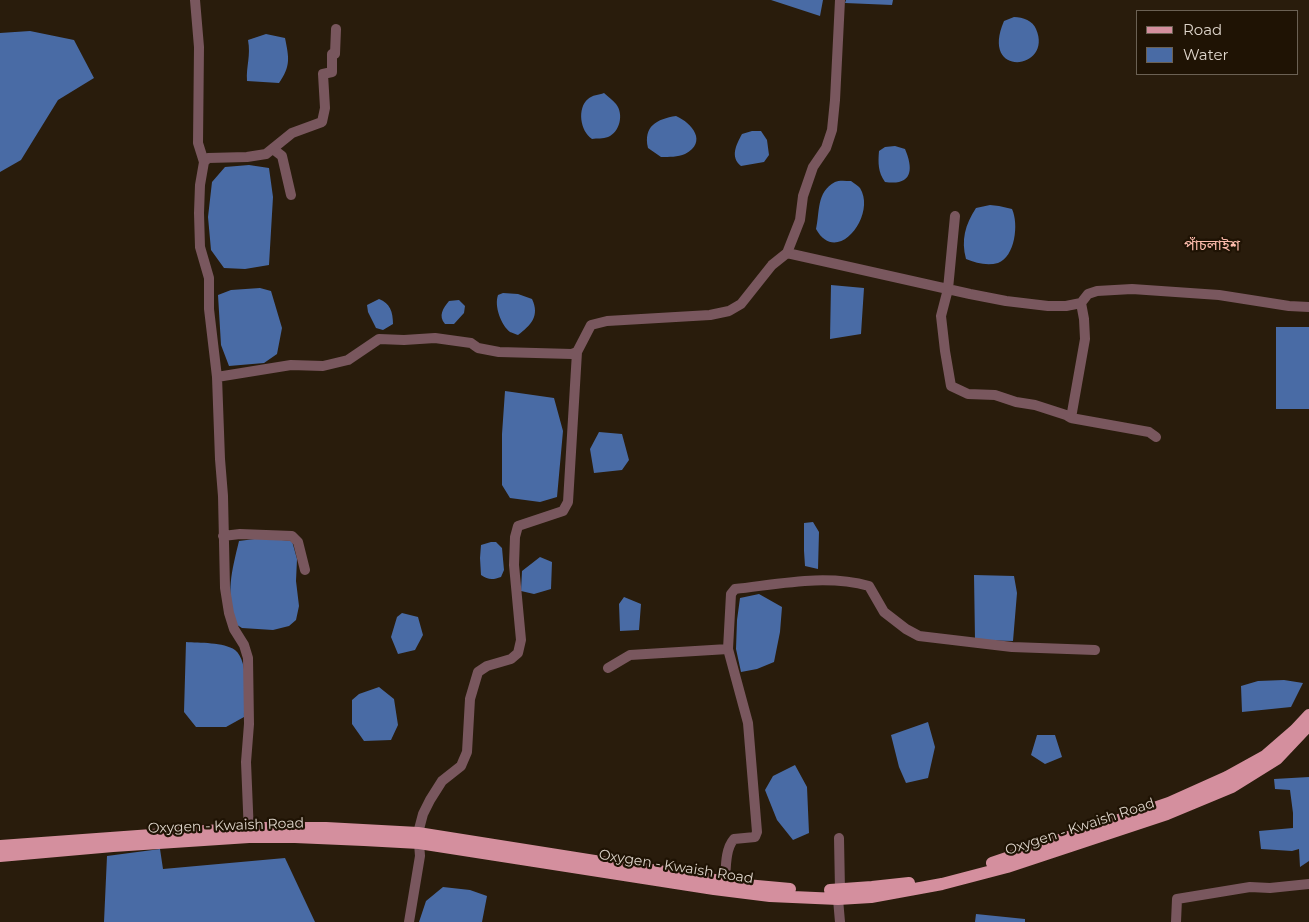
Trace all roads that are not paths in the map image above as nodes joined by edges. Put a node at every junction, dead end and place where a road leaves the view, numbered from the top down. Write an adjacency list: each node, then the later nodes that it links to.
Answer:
1 (195, 0): 5 (street)
2 (840, 0): 8 (street)
3 (336, 29): 4 (street)
4 (273, 149): 5 (street); 6 (street)
5 (204, 162): 13 (street)
6 (291, 195)
7 (955, 216): 9 (street)
8 (787, 253): 9 (street); 12 (street)
9 (948, 289): 10 (street); 14 (street)
10 (1081, 303): 11 (street); 14 (street)
11 (1309, 307)
12 (577, 352): 13 (street); 24 (street)
13 (217, 377): 16 (street)
14 (1071, 418): 15 (street)
15 (1156, 437)
16 (223, 536): 17 (street); 23 (street)
17 (305, 570)
18 (728, 649): 19 (street); 20 (street); 28 (street)
19 (1095, 650)
20 (608, 668)
21 (1309, 715): 30 (main road, Oxygen - Kwaish Road)
22 (1309, 724): 30 (main road, Oxygen - Kwaish Road)
23 (248, 832): 24 (main road, Oxygen - Kwaish Road); 26 (main road, Oxygen - Kwaish Road); 27 (main road, Oxygen - Kwaish Road)
24 (419, 838): 28 (main road, Oxygen - Kwaish Road); 30 (main road, Oxygen - Kwaish Road); 31 (street)
25 (840, 838): 30 (street)
26 (0, 846)
27 (0, 856)
28 (725, 882): 30 (main road, Oxygen - Kwaish Road)
29 (1309, 884): 33 (street)
30 (839, 894): 32 (street)
31 (409, 922)
32 (840, 922)
33 (1176, 922)

